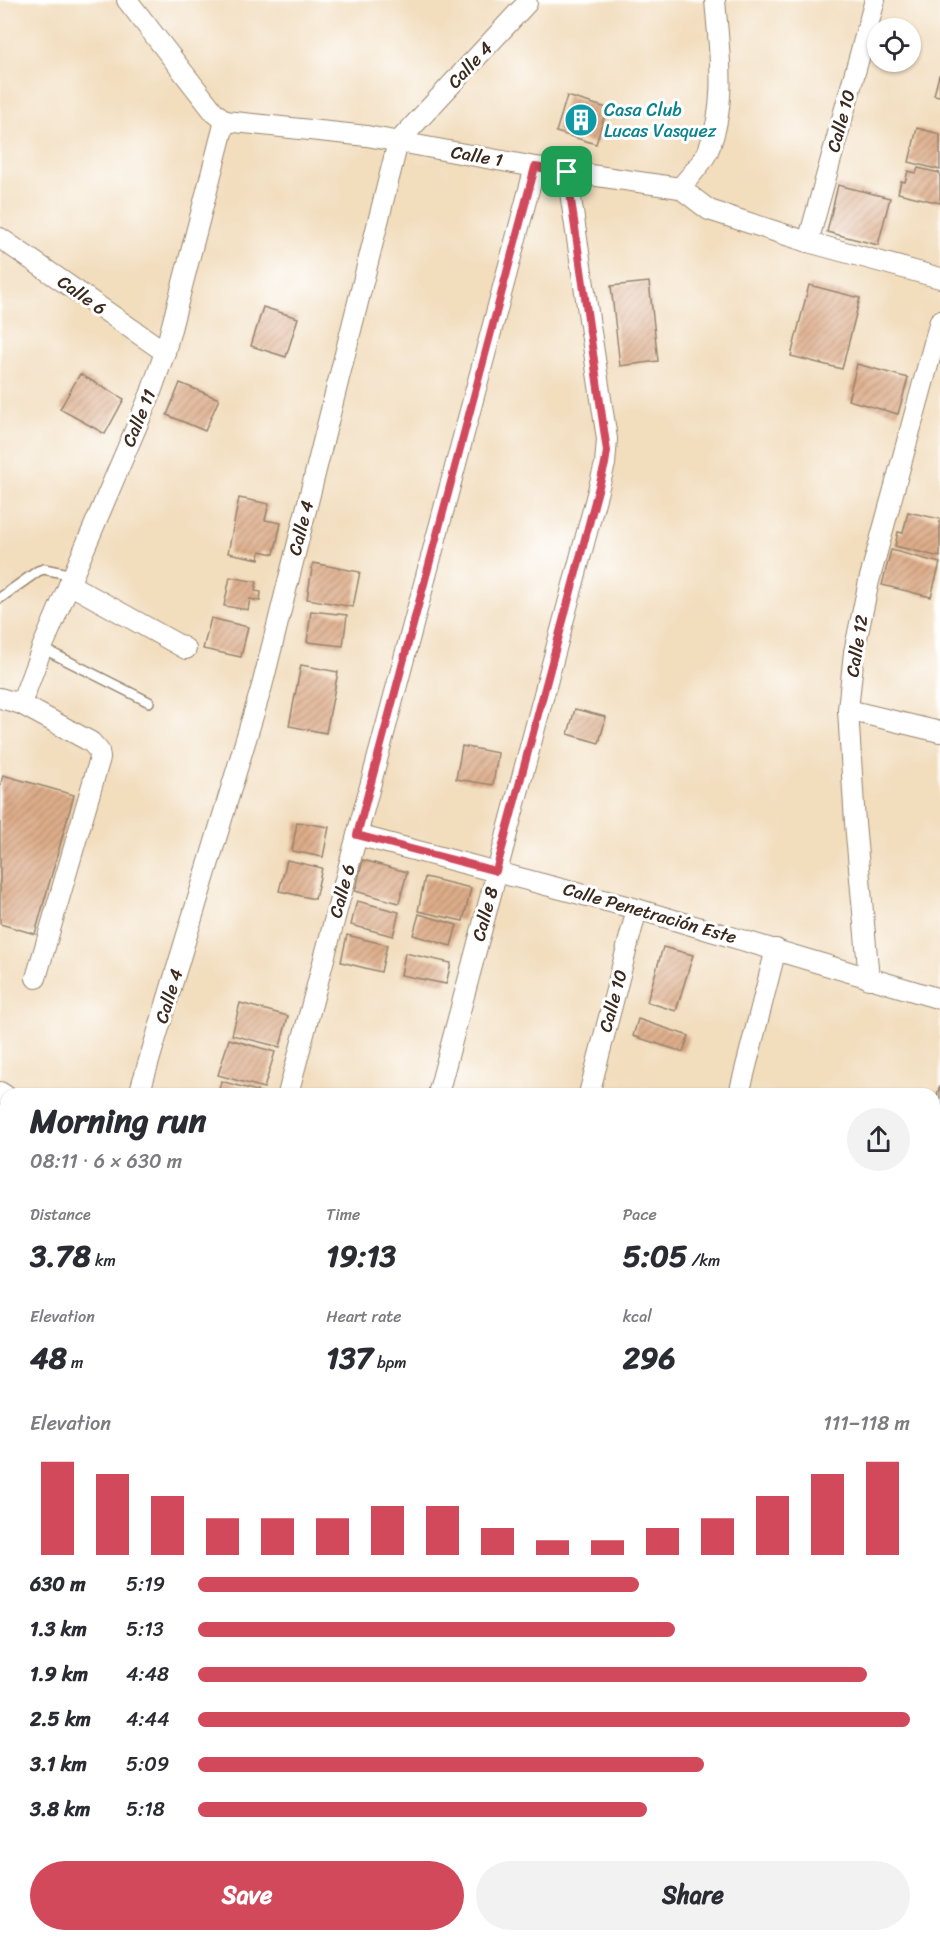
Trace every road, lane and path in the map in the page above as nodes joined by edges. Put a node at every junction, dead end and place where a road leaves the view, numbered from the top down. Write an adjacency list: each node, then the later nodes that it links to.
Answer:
1 (127, 0): 5 (street)
2 (715, 0): 9 (street)
3 (875, 0): 11 (street, Calle 10)
4 (527, 3): 6 (street, Calle 4)
5 (225, 121): 6 (street, Calle 1); 14 (street, Calle 11)
6 (398, 142): 7 (street, Calle 1); 31 (street, Calle 4)
7 (535, 167): 8 (street, Calle 1); 24 (street, Calle 6)
8 (567, 172): 9 (street, Calle 1); 25 (street, Calle 8)
9 (680, 188): 11 (street, Calle 1)
10 (0, 238): 14 (street, Calle 6)
11 (808, 242): 12 (street, Calle 1)
12 (940, 278)
13 (940, 321): 22 (street, Calle 12)
14 (165, 352): 15 (street, Calle 11)
15 (71, 579): 16 (lane); 17 (street, Calle 11); 18 (street)
16 (0, 598)
17 (42, 648): 20 (lane); 21 (street, Calle 11)
18 (186, 649)
19 (0, 698): 21 (street)
20 (149, 702)
21 (21, 704): 28 (street)
22 (848, 710): 23 (street); 29 (street, Calle 12)
23 (940, 732)
24 (357, 835): 25 (street, Calle Penetración Este); 32 (street, Calle 6)
25 (496, 871): 26 (street, Calle Penetración Este); 33 (street, Calle 8)
26 (637, 909): 27 (street, Calle Penetración Este); 34 (street, Calle 10)
27 (776, 949): 29 (street, Calle Penetración Este); 35 (street)
28 (36, 978)
29 (869, 979): 30 (street, Calle Penetración Este)
30 (940, 999)
31 (141, 1088)
32 (290, 1088)
33 (440, 1088)
34 (591, 1088)
35 (741, 1088)

